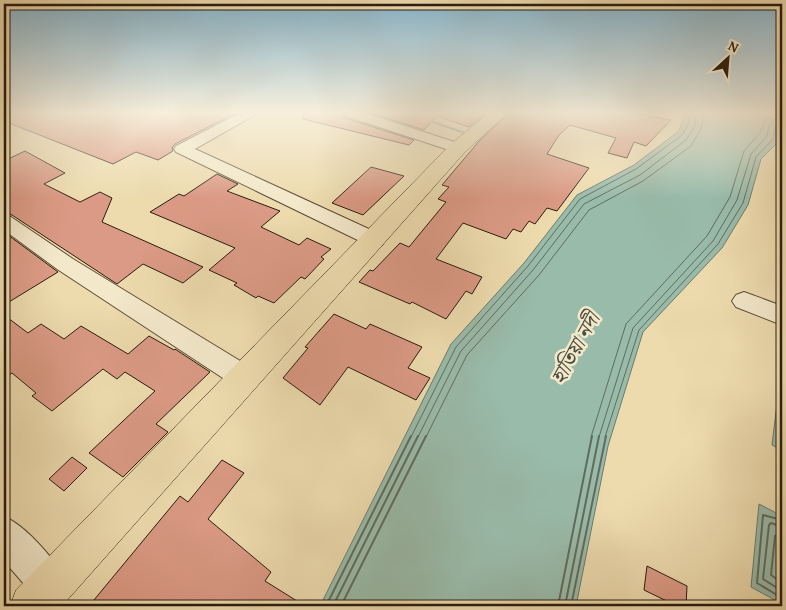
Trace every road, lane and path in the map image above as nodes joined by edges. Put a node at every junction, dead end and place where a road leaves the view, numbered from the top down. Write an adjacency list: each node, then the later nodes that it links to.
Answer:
1 (196, 141): 6 (street)
2 (438, 141): 4 (street)
3 (466, 141): 4 (main road)
4 (458, 148): 6 (main road)
5 (4, 221): 9 (street)
6 (375, 240): 9 (main road)
7 (744, 301): 8 (street)
8 (782, 316)
9 (245, 378): 11 (main road)
10 (4, 534): 11 (street)
11 (41, 596)

